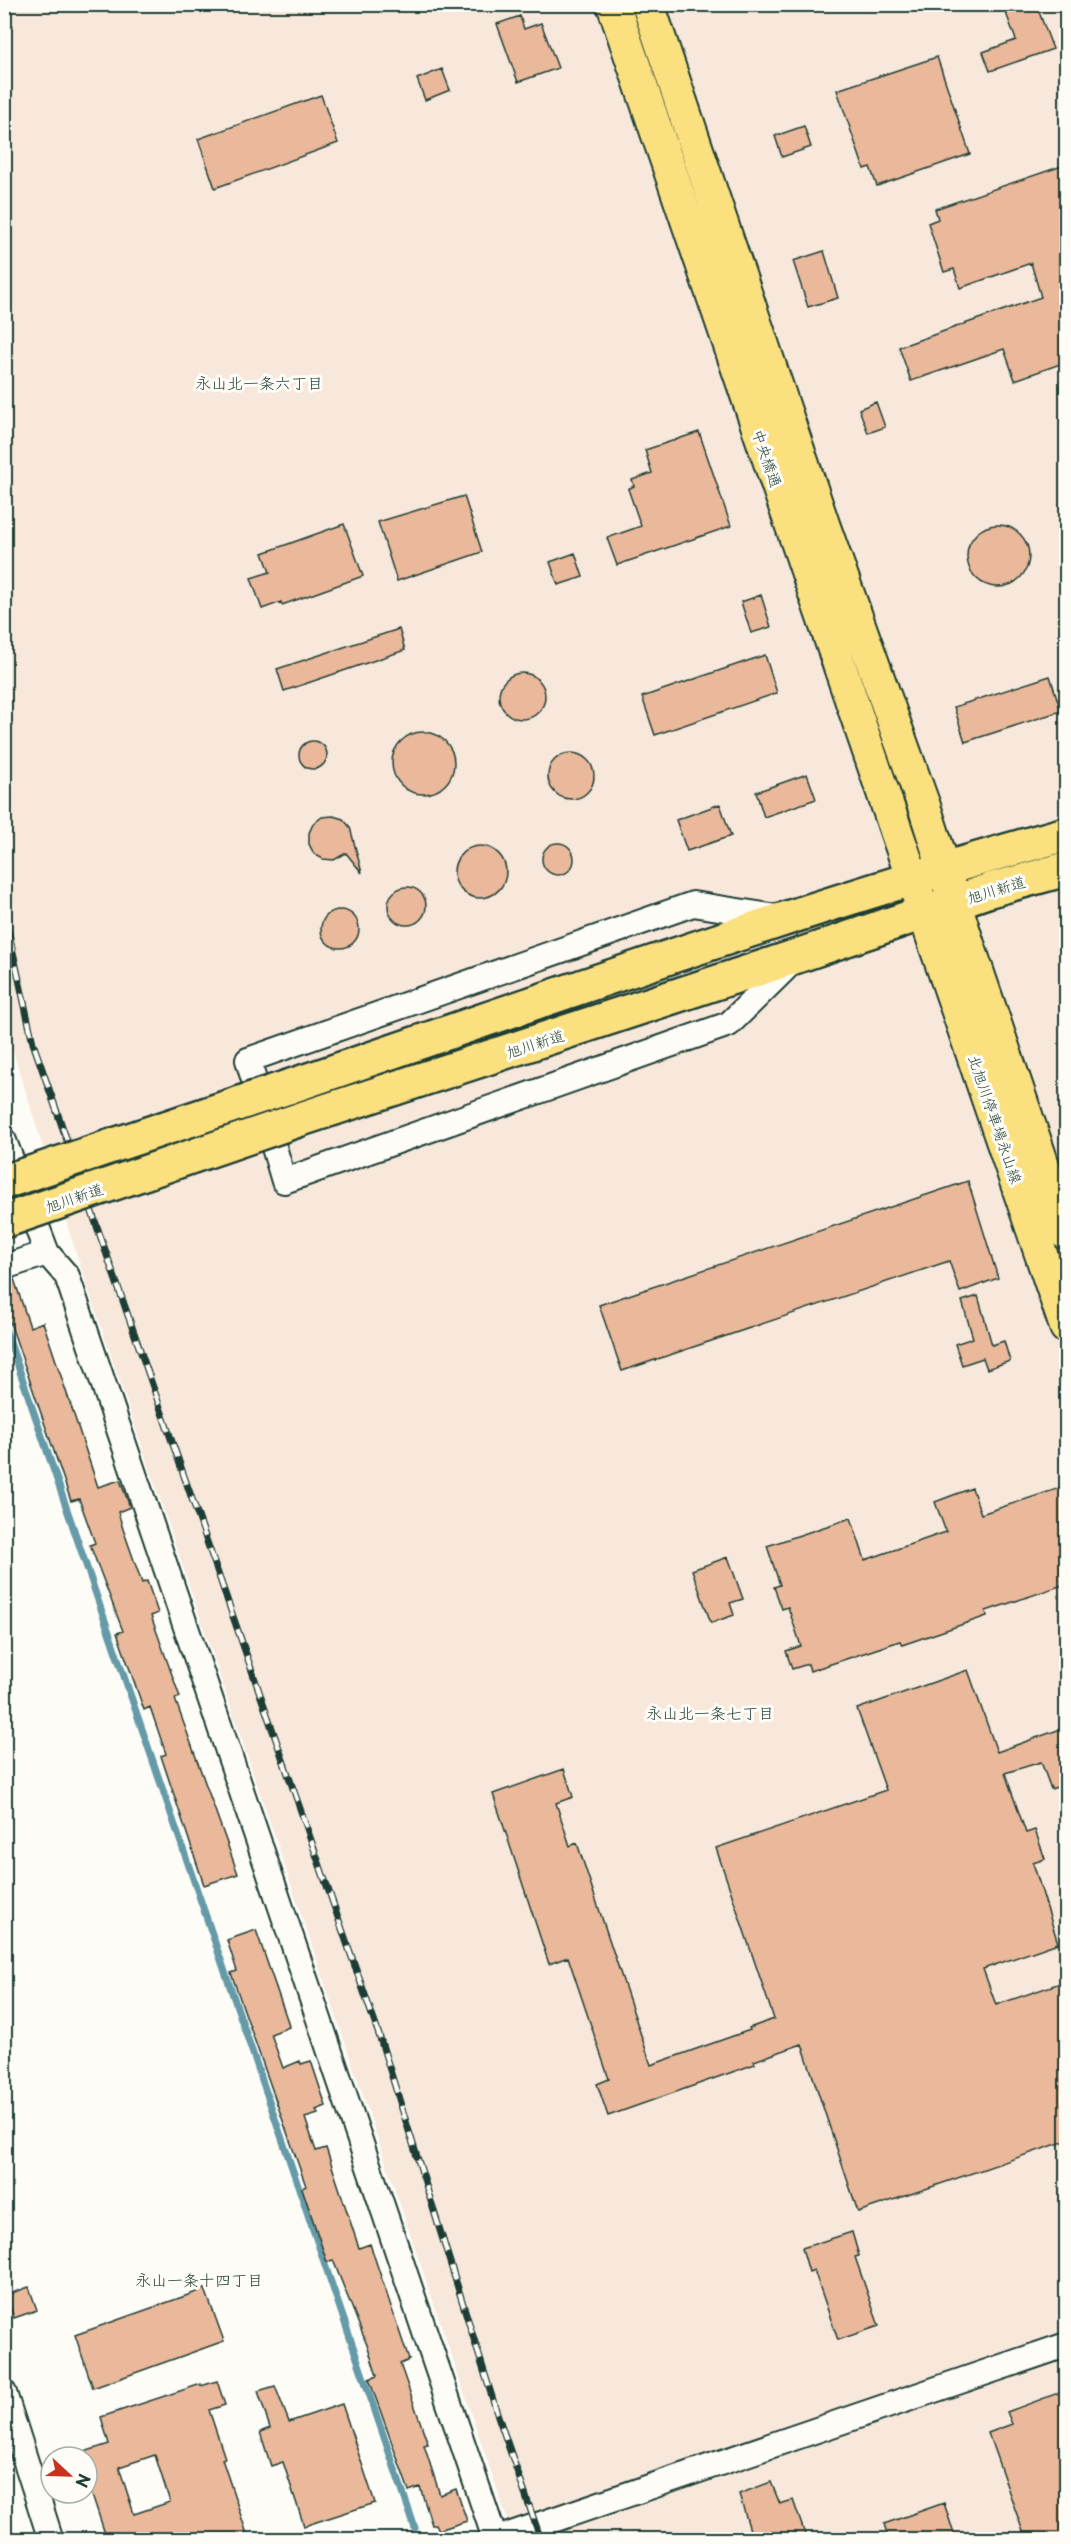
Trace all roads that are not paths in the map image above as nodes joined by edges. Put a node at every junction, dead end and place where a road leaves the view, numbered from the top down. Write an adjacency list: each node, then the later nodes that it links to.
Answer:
1 (613, 4): 6 (main road, 中央橋通)
2 (648, 4): 4 (main road, 中央橋通)
3 (1066, 834): 4 (highway)
4 (944, 869): 6 (highway); 7 (main road, 中央橋通)
5 (1066, 869): 7 (highway, 旭川新道)
6 (914, 879): 7 (main road, 中央橋通); 8 (highway)
7 (940, 907): 9 (highway, 旭川新道); 13 (main road, 北旭川停車場永山線); 16 (main road, 北旭川停車場永山線)
8 (786, 919): 9 (street); 11 (highway, bridge)
9 (797, 956): 12 (highway, 旭川新道, bridge)
10 (4, 1141): 14 (street)
11 (4, 1182)
12 (4, 1221)
13 (1066, 1233)
14 (46, 1253): 15 (street); 19 (street)
15 (4, 1268)
16 (1066, 1327)
17 (1066, 2345): 19 (street)
18 (4, 2393): 20 (street)
19 (494, 2539)
20 (51, 2540)

